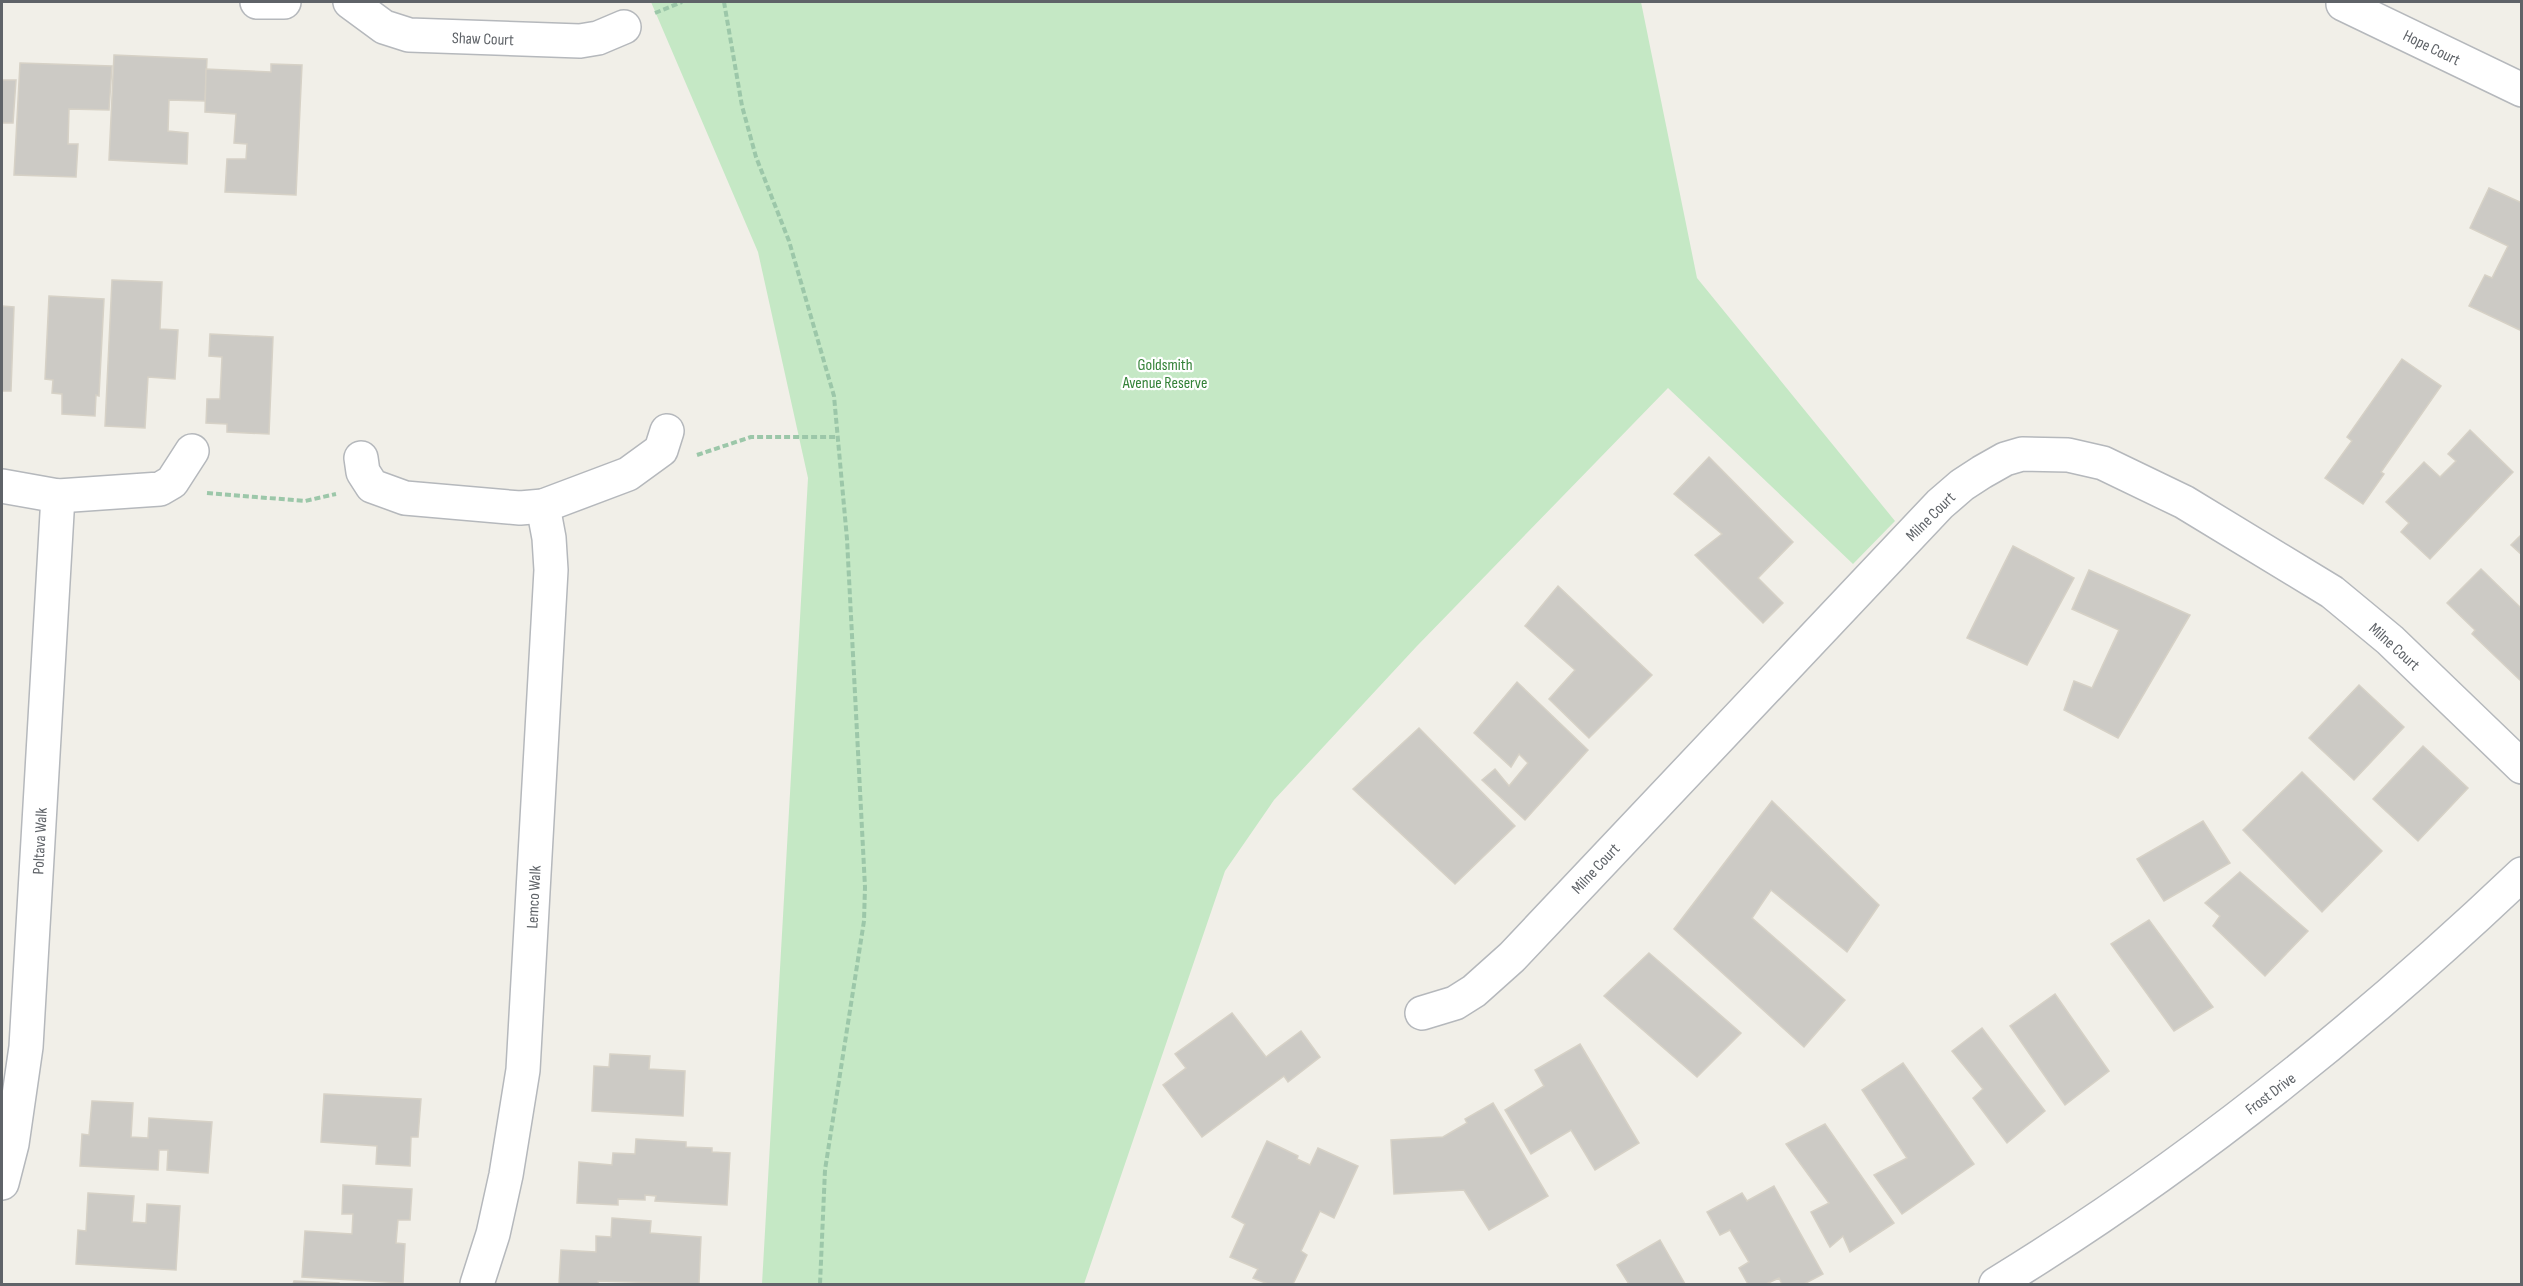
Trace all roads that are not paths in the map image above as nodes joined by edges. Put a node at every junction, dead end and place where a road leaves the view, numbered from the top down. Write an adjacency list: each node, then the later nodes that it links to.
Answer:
1 (257, 2): 2 (street)
2 (284, 2)
3 (350, 2): 5 (street, Shaw Court)
4 (2343, 4): 6 (street, Hope Court)
5 (624, 27)
6 (2522, 90)
7 (667, 431): 12 (street)
8 (192, 451): 11 (street)
9 (366, 472): 12 (street)
10 (2, 486): 11 (street)
11 (58, 496): 16 (street, Poltava Walk)
12 (543, 506): 17 (street, Lemco Walk)
13 (2522, 768): 15 (street, Milne Court)
14 (2522, 874): 18 (street, Frost Drive)
15 (1422, 1013)
16 (2, 1183)
17 (477, 1284)
18 (1996, 1284)

